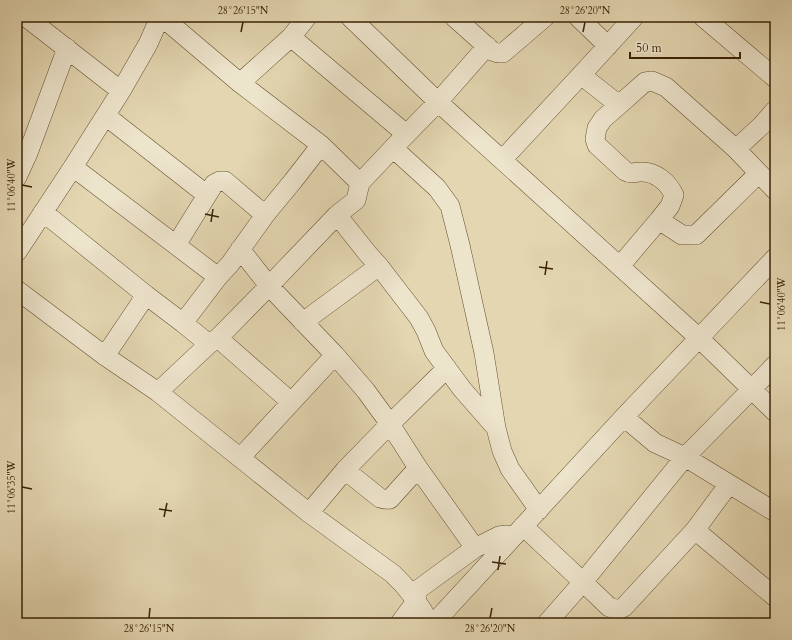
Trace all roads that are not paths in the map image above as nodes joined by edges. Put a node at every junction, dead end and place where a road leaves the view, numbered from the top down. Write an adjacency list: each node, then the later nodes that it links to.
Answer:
1 (26, 17): 13 (street)
2 (161, 17): 16 (street); 17 (street)
3 (306, 17): 10 (street)
4 (350, 17): 18 (street)
5 (454, 17): 11 (street)
6 (545, 17): 11 (street)
7 (578, 17): 12 (street)
8 (634, 17): 12 (street)
9 (703, 17): 15 (street)
10 (291, 37): 16 (street); 22 (street)
11 (487, 46): 18 (street)
12 (608, 46): 14 (street)
13 (67, 48): 17 (street); 29 (street)
14 (581, 75): 19 (street); 26 (street)
15 (775, 78)
16 (240, 82): 23 (street)
17 (121, 91): 21 (street)
18 (438, 102): 22 (street); 26 (street)
19 (619, 104): 25 (street); 36 (street)
20 (775, 110): 25 (street)
21 (106, 116): 27 (street); 32 (street)
22 (406, 134): 24 (street)
23 (321, 145): 30 (street); 34 (street)
24 (392, 148): 30 (street); 61 (street)
25 (736, 149): 28 (street)
26 (502, 160): 42 (street)
27 (72, 167): 33 (street); 37 (street)
28 (759, 173): 31 (street); 36 (street)
29 (17, 177)
30 (360, 183): 35 (street)
31 (775, 190)
32 (207, 195): 34 (street); 37 (street)
33 (43, 212): 39 (street); 46 (street)
34 (265, 215): 38 (street)
35 (337, 215): 41 (street); 44 (street)
36 (659, 220): 42 (street)
37 (176, 245): 43 (street)
38 (240, 249): 43 (street); 44 (street)
39 (17, 252)
40 (775, 258): 49 (street)
41 (379, 266): 47 (street); 54 (street)
42 (620, 266): 49 (street)
43 (218, 277): 48 (street)
44 (269, 286): 47 (street); 50 (street)
45 (17, 290): 52 (street)
46 (146, 295): 48 (street); 52 (street)
47 (303, 322): 51 (street)
48 (183, 323): 50 (street)
49 (699, 338): 55 (street); 59 (street)
50 (214, 341): 56 (street); 57 (street)
51 (335, 355): 57 (street); 60 (street)
52 (105, 356): 56 (street)
53 (775, 364): 55 (street)
54 (447, 368): 60 (street); 61 (street)
55 (752, 389): 58 (street); 62 (street)
56 (158, 392): 63 (street)
57 (291, 402): 63 (street)
58 (775, 412)
59 (624, 417): 62 (street); 67 (street)
60 (390, 424): 64 (street); 65 (street)
61 (496, 428): 67 (street)
62 (685, 457): 66 (street); 73 (street)
63 (240, 458): 69 (street)
64 (418, 468): 65 (street); 72 (street)
65 (345, 470): 69 (street)
66 (729, 484): 68 (street); 70 (street)
67 (539, 510): 71 (street)
68 (775, 512)
69 (309, 513): 75 (street)
70 (695, 530): 73 (street); 74 (street)
71 (518, 532): 72 (street); 73 (street); 78 (street)
72 (475, 548): 75 (street)
73 (583, 582): 79 (street)
74 (774, 593)
75 (414, 597): 76 (street); 77 (street)
76 (400, 623)
77 (430, 623)
78 (434, 623)
79 (547, 623)

